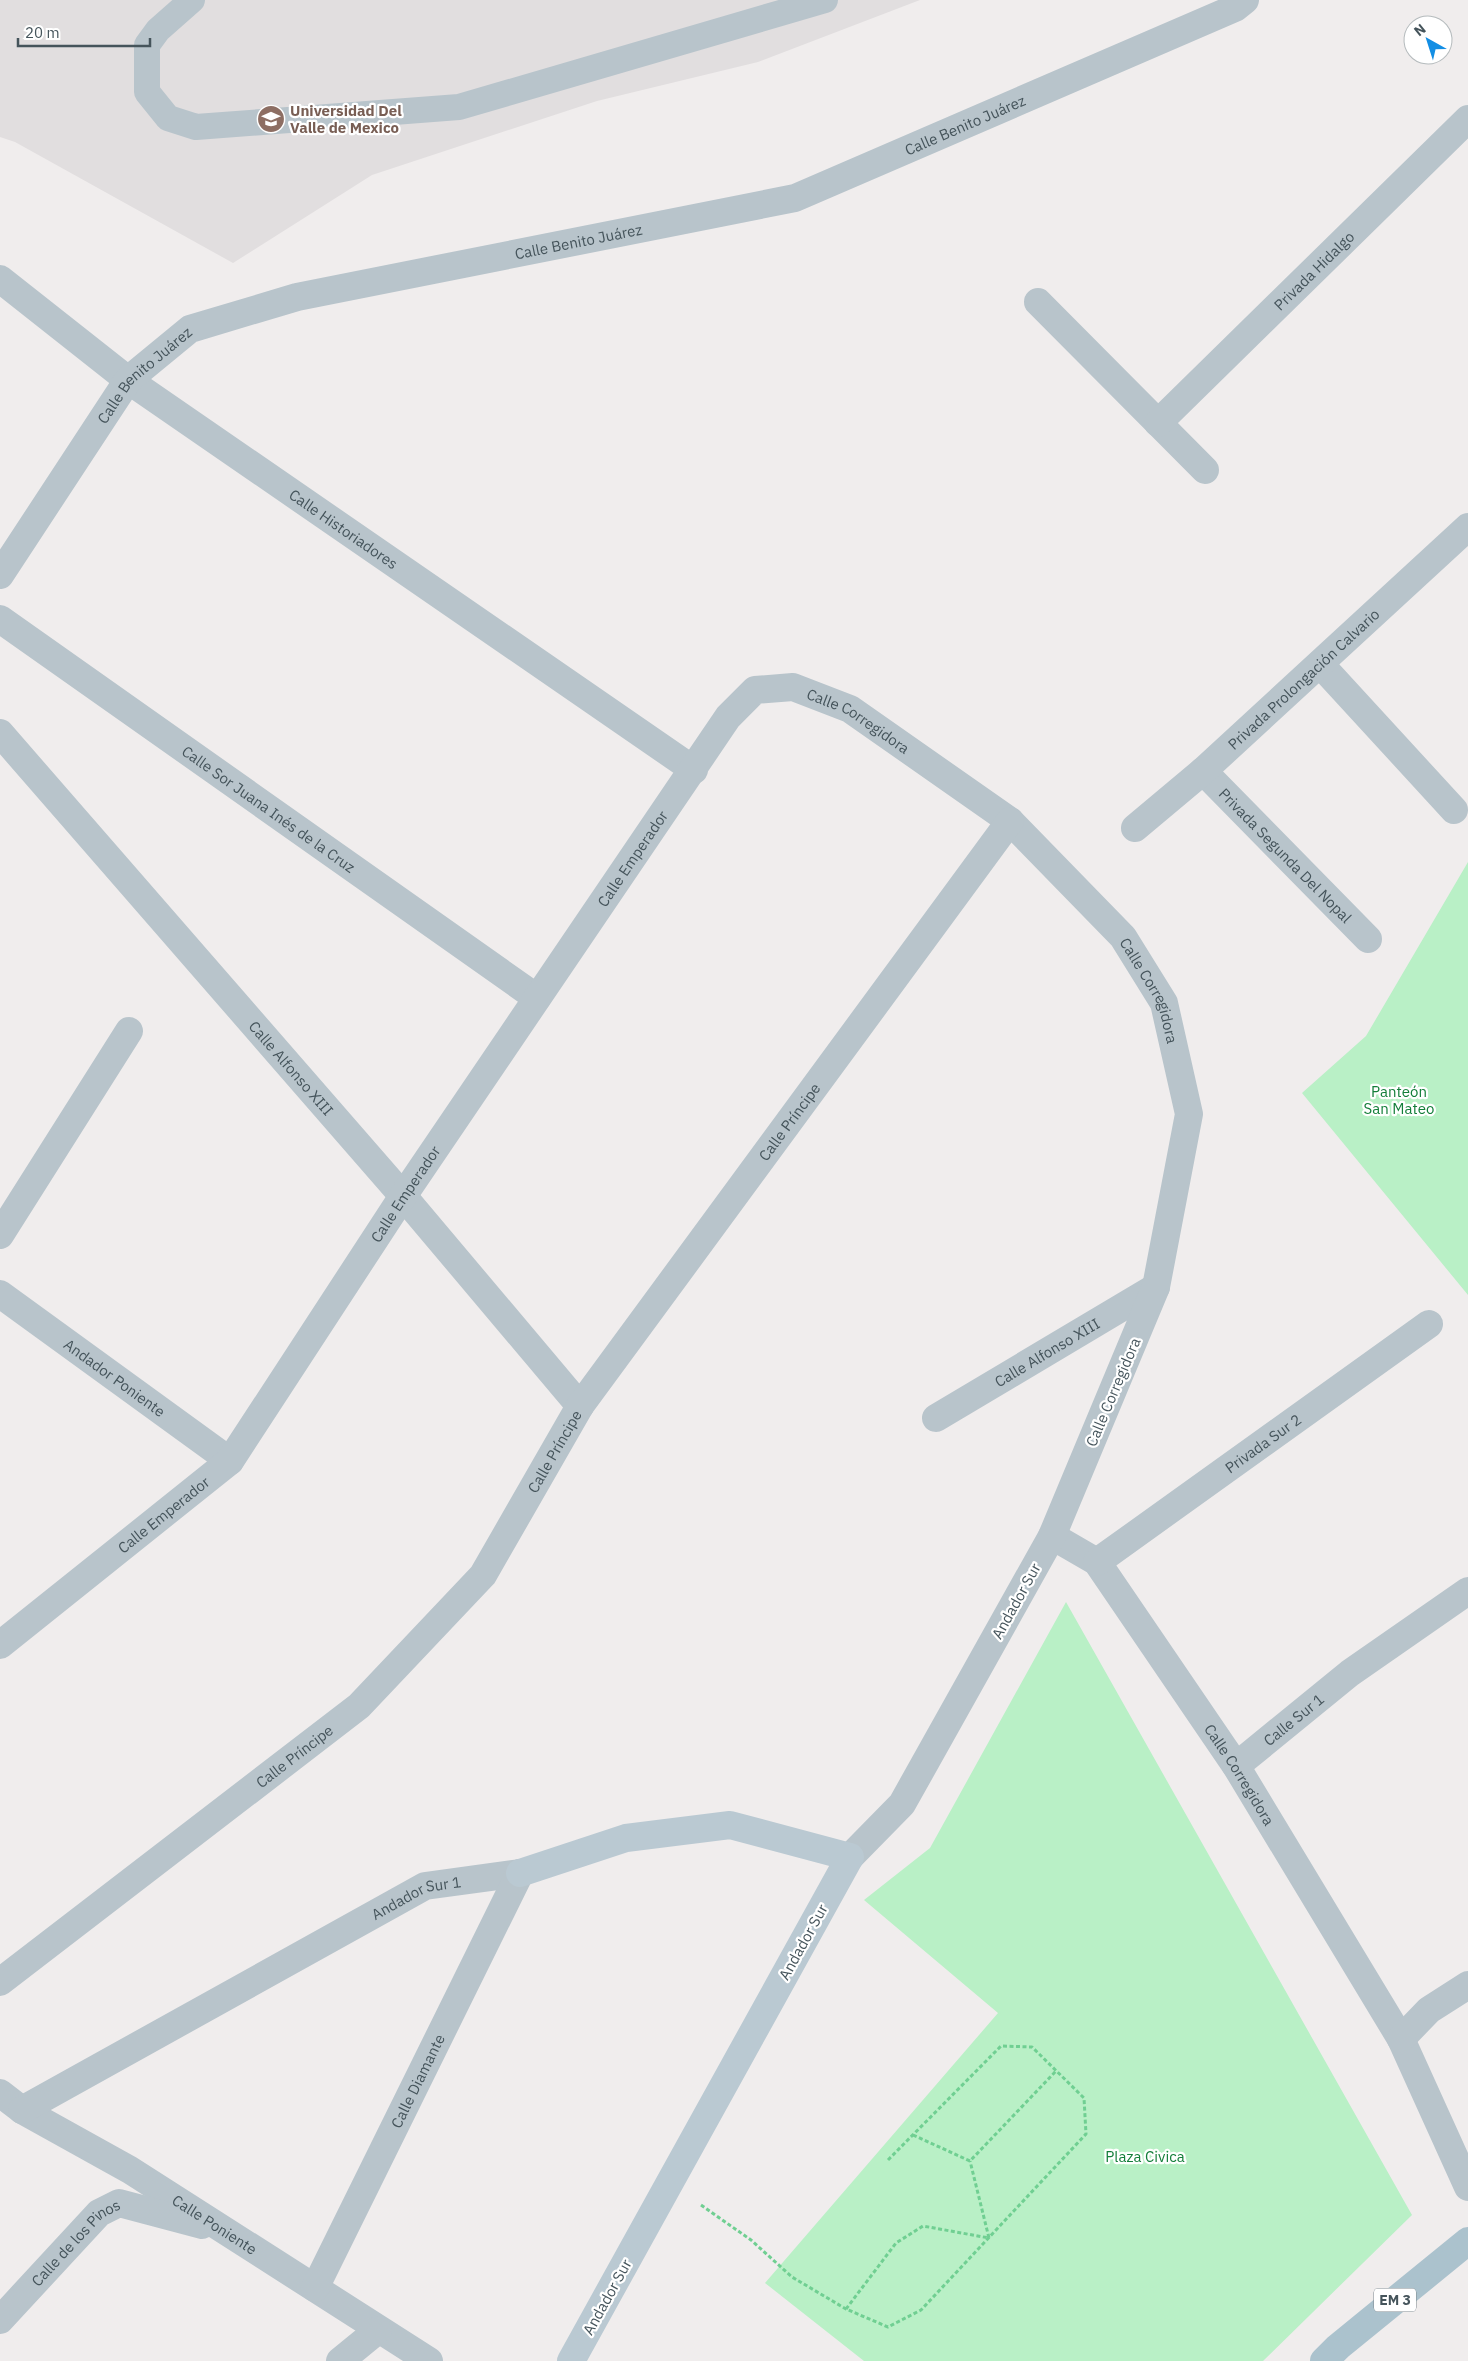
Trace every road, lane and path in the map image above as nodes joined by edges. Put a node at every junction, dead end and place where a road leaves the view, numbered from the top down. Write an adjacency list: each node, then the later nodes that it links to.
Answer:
1 (192, 0): 2 (lane)
2 (825, 0)
3 (1245, 0): 7 (street, Calle Benito Juárez)
4 (1468, 119): 8 (street, Privada Hidalgo)
5 (0, 280): 7 (street, Calle Historiadores)
6 (1038, 302): 8 (street)
7 (128, 380): 11 (street, Calle Benito Juárez); 16 (street, Calle Historiadores)
8 (1158, 423): 9 (street)
9 (1205, 470)
10 (1468, 527): 13 (street, Privada Prolongación Calvario)
11 (0, 574)
12 (0, 619): 22 (street, Calle Sor Juana Inés de la Cruz)
13 (1320, 664): 17 (street, Privada Prolongación Calvario); 18 (street)
14 (755, 690): 16 (street, Calle Emperador); 19 (street, Calle Corregidora)
15 (0, 733): 24 (street, Calle Alfonso XIII)
16 (694, 770): 22 (street, Calle Emperador)
17 (1203, 771): 20 (street, Privada Prolongación Calvario); 21 (street, Privada Segunda Del Nopal)
18 (1454, 810)
19 (1010, 821): 26 (street, Calle Corregidora); 29 (street, Calle Príncipe)
20 (1136, 828)
21 (1368, 939)
22 (537, 998): 24 (street, Calle Emperador)
23 (129, 1031): 25 (street)
24 (402, 1196): 29 (street, Calle Alfonso XIII); 31 (street, Calle Emperador)
25 (0, 1235)
26 (1156, 1287): 30 (street, Calle Alfonso XIII); 32 (street, Calle Corregidora)
27 (0, 1294): 31 (street, Andador Poniente)
28 (1429, 1324): 33 (street, Privada Sur 2)
29 (580, 1406): 39 (street, Calle Príncipe)
30 (936, 1418)
31 (230, 1461): 35 (street, Calle Emperador)
32 (1052, 1536): 33 (street, Calle Corregidora); 37 (street, Andador Sur)
33 (1097, 1562): 36 (street, Calle Corregidora)
34 (1468, 1591): 36 (street, Calle Sur 1)
35 (0, 1645)
36 (1236, 1766): 41 (street, Calle Corregidora)
37 (850, 1857): 38 (street, Andador Sur 1); 48 (street, Andador Sur)
38 (520, 1873): 44 (street, Andador Sur 1); 53 (street, Calle Diamante)
39 (0, 1982)
40 (1468, 1985): 41 (street)
41 (1402, 2039): 49 (street, Calle Corregidora)
42 (1056, 2071): 45 (path); 47 (path); 51 (path)
43 (0, 2093): 44 (street, Calle Poniente)
44 (22, 2110): 50 (street, Calle Poniente)
45 (913, 2135): 46 (path); 47 (path)
46 (887, 2161)
47 (970, 2161): 51 (path)
48 (669, 2183): 54 (path); 60 (street, Andador Sur)
49 (1468, 2187)
50 (224, 2231): 53 (street, Calle Poniente); 55 (street, Calle de los Pinos)
51 (989, 2238): 54 (path); 54 (path)
52 (1468, 2242): 57 (main road, EM 3)
53 (315, 2288): 56 (street, Calle Poniente)
54 (846, 2309)
55 (0, 2320)
56 (378, 2330): 58 (street); 59 (street, Calle Poniente)
57 (1337, 2356)
58 (340, 2361)
59 (429, 2361)
60 (571, 2361)

